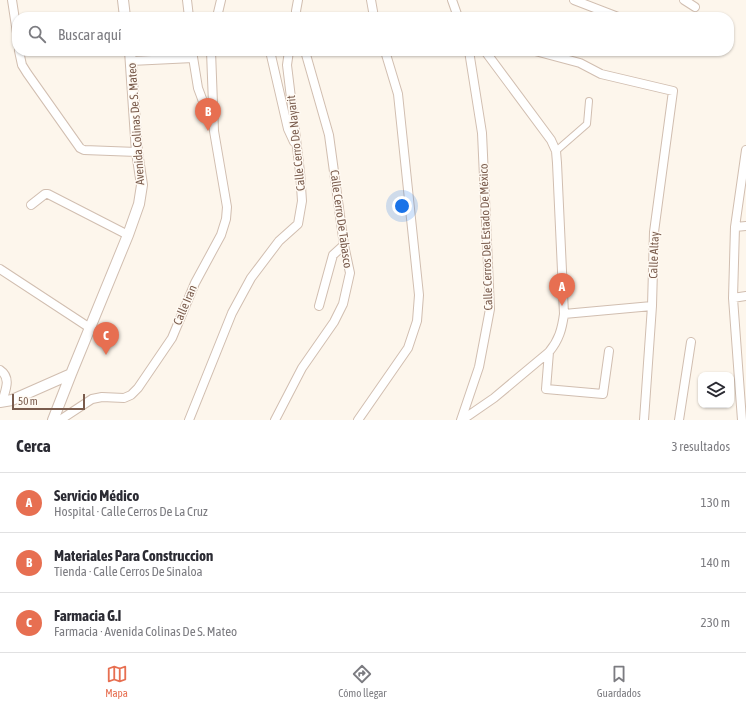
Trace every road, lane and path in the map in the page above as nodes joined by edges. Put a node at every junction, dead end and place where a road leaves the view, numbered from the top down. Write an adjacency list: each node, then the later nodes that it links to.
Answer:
1 (12, 0): 11 (street)
2 (123, 0): 12 (street)
3 (187, 0): 13 (street)
4 (221, 0): 14 (street)
5 (298, 0): 15 (street)
6 (371, 0): 16 (street)
7 (452, 0): 17 (street)
8 (574, 0): 18 (street)
9 (684, 0): 10 (street)
10 (695, 6)
11 (14, 12)
12 (124, 12)
13 (188, 12)
14 (218, 12)
15 (296, 12)
16 (373, 12)
17 (456, 12)
18 (605, 12)
19 (20, 56): 35 (street)
20 (130, 56): 35 (street, Avenida Colinas De S. Mateo)
21 (192, 56): 31 (street)
22 (211, 56): 31 (street)
23 (271, 56): 32 (street)
24 (288, 56): 32 (street, Calle Cerro De Nayarit)
25 (306, 56): 40 (street, Calle Cerro De Tabasco)
26 (387, 56): 58 (street)
27 (470, 56): 59 (street, Calle Cerros Del Estado De México)
28 (489, 56): 34 (street)
29 (554, 56): 45 (street, Calle Altay)
30 (590, 101): 34 (street)
31 (214, 131): 55 (street, Calle Iran)
32 (297, 148): 56 (street, Calle Cerro De Nayarit)
33 (746, 150): 38 (street)
34 (556, 151): 46 (street)
35 (137, 152): 39 (street, Avenida Colinas De S. Mateo)
36 (31, 205): 39 (street)
37 (746, 226): 38 (street)
38 (735, 227): 43 (street)
39 (128, 235): 47 (street, Avenida Colinas De S. Mateo)
40 (344, 245): 44 (street); 57 (street, Calle Cerro De Tabasco)
41 (0, 269): 47 (street)
42 (746, 296): 43 (street)
43 (733, 298): 62 (street)
44 (319, 306)
45 (652, 306): 46 (street); 60 (street, Calle Altay)
46 (564, 314): 50 (street)
47 (90, 328): 52 (street, Avenida Colinas De S. Mateo)
48 (691, 342): 61 (street)
49 (610, 351): 50 (street)
50 (549, 352): 59 (street)
51 (0, 370): 53 (street)
52 (71, 374): 53 (street); 54 (street, Avenida Colinas De S. Mateo)
53 (1, 402)
54 (53, 420)
55 (60, 420)
56 (189, 420)
57 (275, 420)
58 (358, 420)
59 (462, 420)
60 (644, 420)
61 (679, 420)
62 (742, 420)

